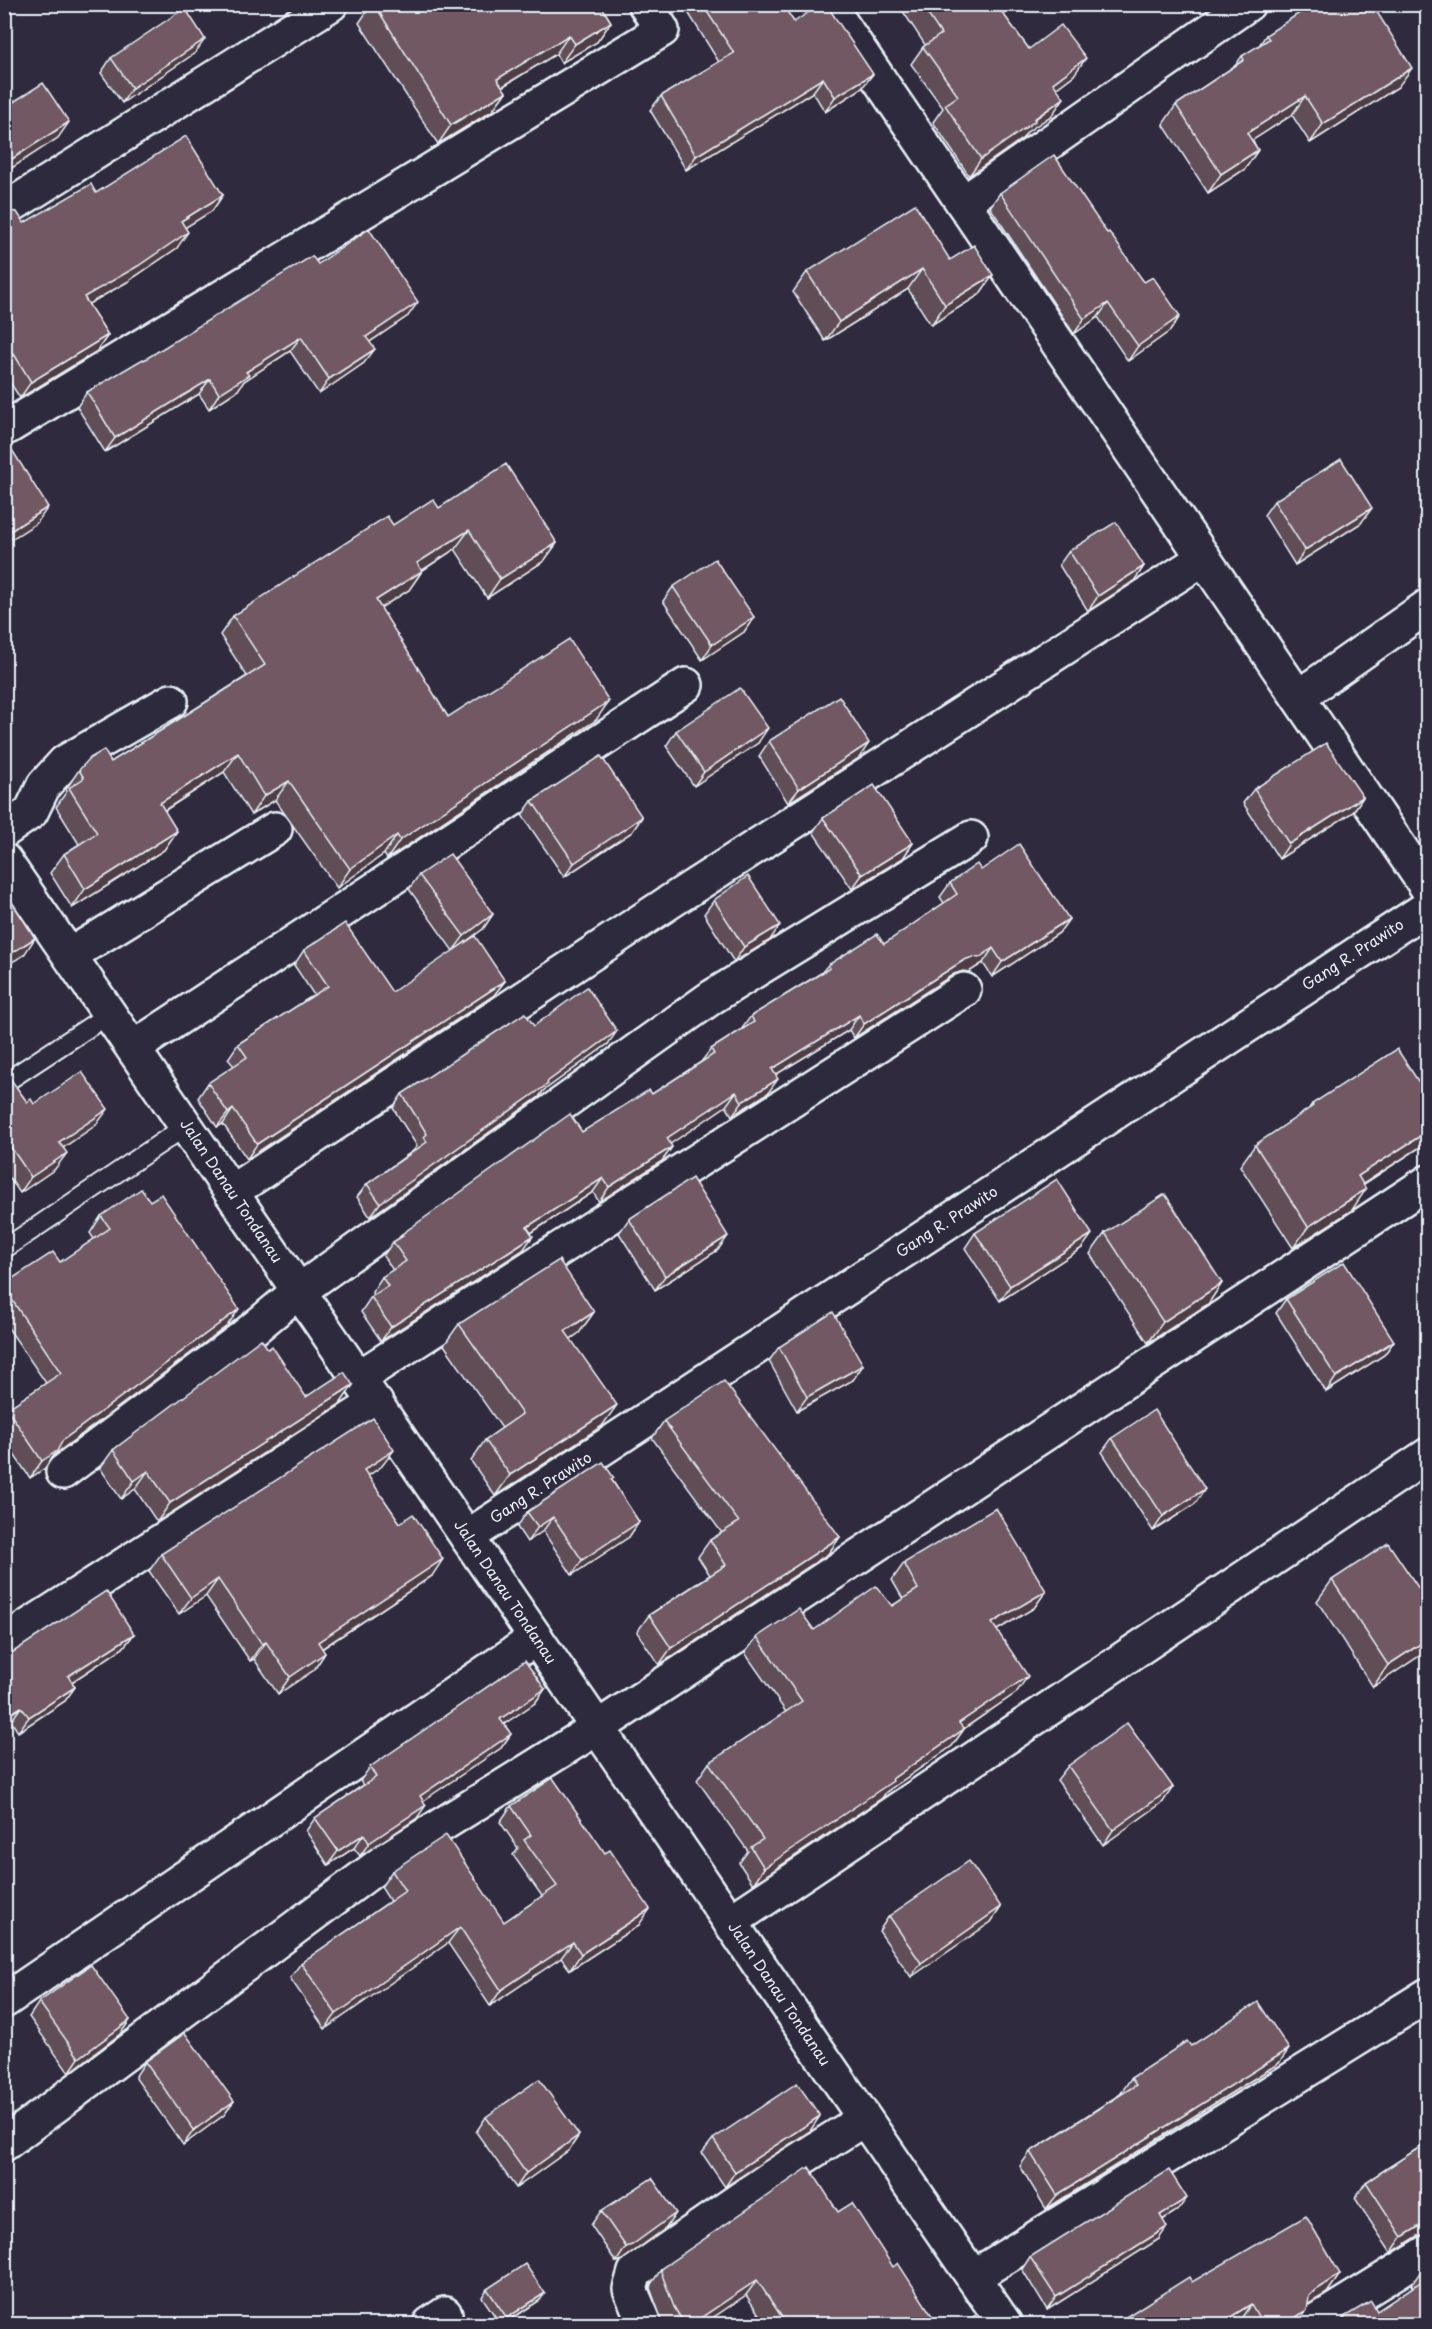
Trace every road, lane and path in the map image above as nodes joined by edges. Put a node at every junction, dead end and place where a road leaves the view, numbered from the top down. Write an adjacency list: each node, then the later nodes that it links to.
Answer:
1 (331, 4): 6 (street)
2 (645, 4): 7 (street)
3 (828, 4): 5 (street)
4 (1248, 4): 5 (street)
5 (963, 203): 8 (street)
6 (4, 210)
7 (8, 427)
8 (1204, 558): 11 (street); 26 (street)
9 (1428, 606): 11 (street)
10 (686, 685): 22 (street)
11 (1298, 697): 17 (street)
12 (171, 700): 14 (street)
13 (275, 829): 19 (street)
14 (4, 831)
15 (971, 838): 28 (street)
16 (7, 867): 19 (street, Jalan Danau Tondanau)
17 (1428, 889)
18 (1428, 907): 32 (street, Gang R. Prawito)
19 (70, 955): 21 (street, Jalan Danau Tondanau)
20 (964, 990): 29 (street)
21 (109, 1014): 22 (street, Jalan Danau Tondanau); 23 (lane)
22 (133, 1048): 24 (street, Jalan Danau Tondanau)
23 (4, 1083)
24 (186, 1126): 26 (street, Jalan Danau Tondanau); 27 (lane)
25 (1428, 1182): 35 (street)
26 (231, 1192): 28 (street, Jalan Danau Tondanau)
27 (4, 1249)
28 (299, 1291): 29 (street, Jalan Danau Tondanau); 31 (street)
29 (367, 1391): 32 (street, Jalan Danau Tondanau); 34 (street)
30 (1428, 1455): 36 (street)
31 (63, 1472)
32 (466, 1537): 33 (street, Jalan Danau Tondanau)
33 (536, 1638): 35 (street, Jalan Danau Tondanau); 38 (street)
34 (4, 1642)
35 (597, 1728): 36 (street, Jalan Danau Tondanau); 40 (street)
36 (730, 1922): 39 (street, Jalan Danau Tondanau)
37 (1428, 1995): 42 (street)
38 (4, 2001)
39 (864, 2119): 42 (street, Jalan Danau Tondanau); 43 (street)
40 (4, 2144)
41 (1428, 2252): 45 (street)
42 (973, 2277): 44 (street, Jalan Danau Tondanau)
43 (645, 2325)
44 (1005, 2325)
45 (1312, 2325)

